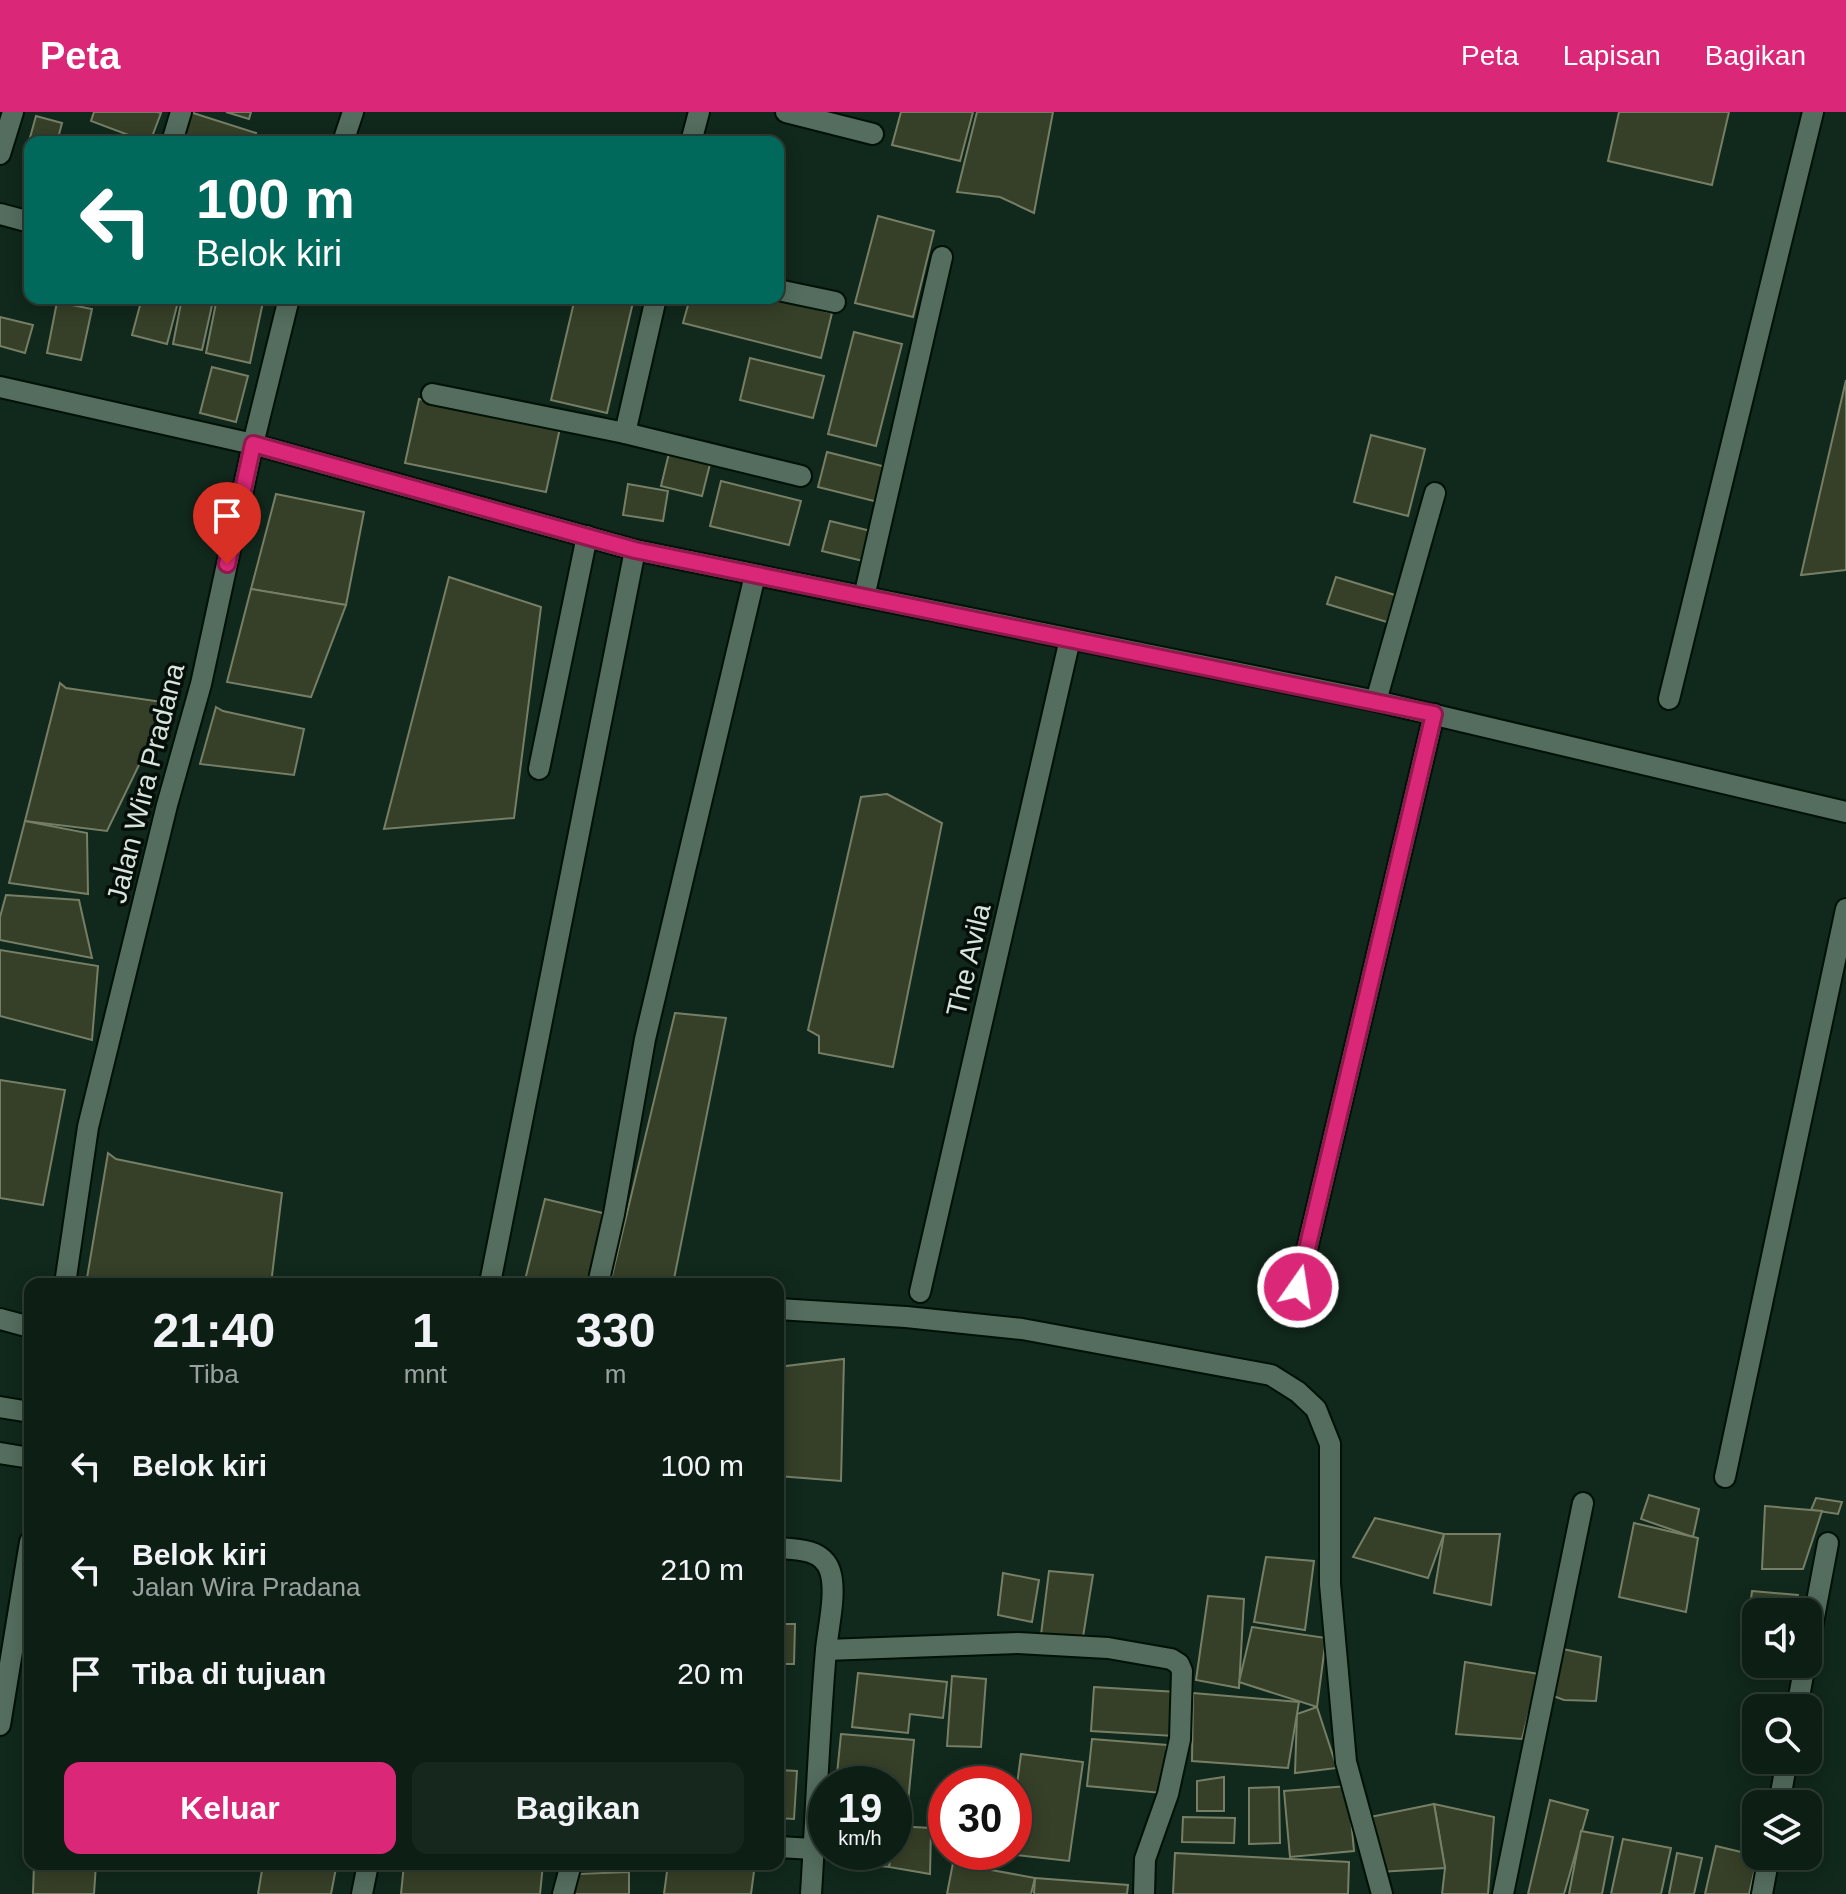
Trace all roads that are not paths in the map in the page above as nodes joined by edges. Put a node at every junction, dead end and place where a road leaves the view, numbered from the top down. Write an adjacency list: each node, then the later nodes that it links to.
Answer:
1 (13, 112): 11 (street)
2 (181, 112): 8 (street)
3 (353, 112): 9 (street)
4 (699, 112): 10 (street)
5 (786, 112): 7 (street)
6 (1813, 112): 30 (street)
7 (873, 134)
8 (174, 136)
9 (345, 136)
10 (693, 136)
11 (0, 154)
12 (0, 214): 13 (street)
13 (24, 220)
14 (942, 257): 28 (street)
15 (784, 291): 16 (street)
16 (835, 302)
17 (288, 304): 22 (street, Jalan Wira Pradana)
18 (655, 304): 21 (street)
19 (0, 387): 22 (street)
20 (432, 394): 21 (street)
21 (625, 433): 23 (street)
22 (253, 444): 25 (street); 36 (street, Jalan Wira Pradana)
23 (801, 476)
24 (1435, 493): 31 (street)
25 (587, 536): 26 (street); 33 (street)
26 (635, 550): 27 (street); 37 (street)
27 (755, 575): 28 (street); 38 (street)
28 (864, 597): 29 (street)
29 (1070, 639): 31 (street); 40 (street, The Avila)
30 (1669, 699)
31 (1376, 701): 32 (street)
32 (1434, 714): 34 (street); 39 (street)
33 (539, 769)
34 (1846, 812)
35 (1846, 909): 48 (street)
36 (66, 1278)
37 (491, 1278)
38 (599, 1278)
39 (1298, 1287)
40 (920, 1292)
41 (784, 1309): 69 (street)
42 (0, 1319): 43 (street)
43 (24, 1325)
44 (0, 1407): 45 (street)
45 (24, 1411)
46 (0, 1453): 47 (street)
47 (24, 1457)
48 (1725, 1477)
49 (1583, 1503): 70 (street)
50 (1828, 1543): 53 (street)
51 (784, 1548): 54 (street)
52 (24, 1579): 55 (street)
53 (1818, 1598)
54 (826, 1650): 58 (street); 68 (street)
55 (9, 1670): 56 (street); 57 (street)
56 (24, 1672)
57 (0, 1725)
58 (819, 1766)
59 (784, 1847): 60 (street)
60 (808, 1849)
61 (367, 1870): 65 (street)
62 (569, 1870): 66 (street)
63 (813, 1870): 67 (street)
64 (1766, 1870): 71 (street)
65 (362, 1894)
66 (563, 1894)
67 (811, 1894)
68 (1144, 1894)
69 (1382, 1894)
70 (1503, 1894)
71 (1762, 1894)

